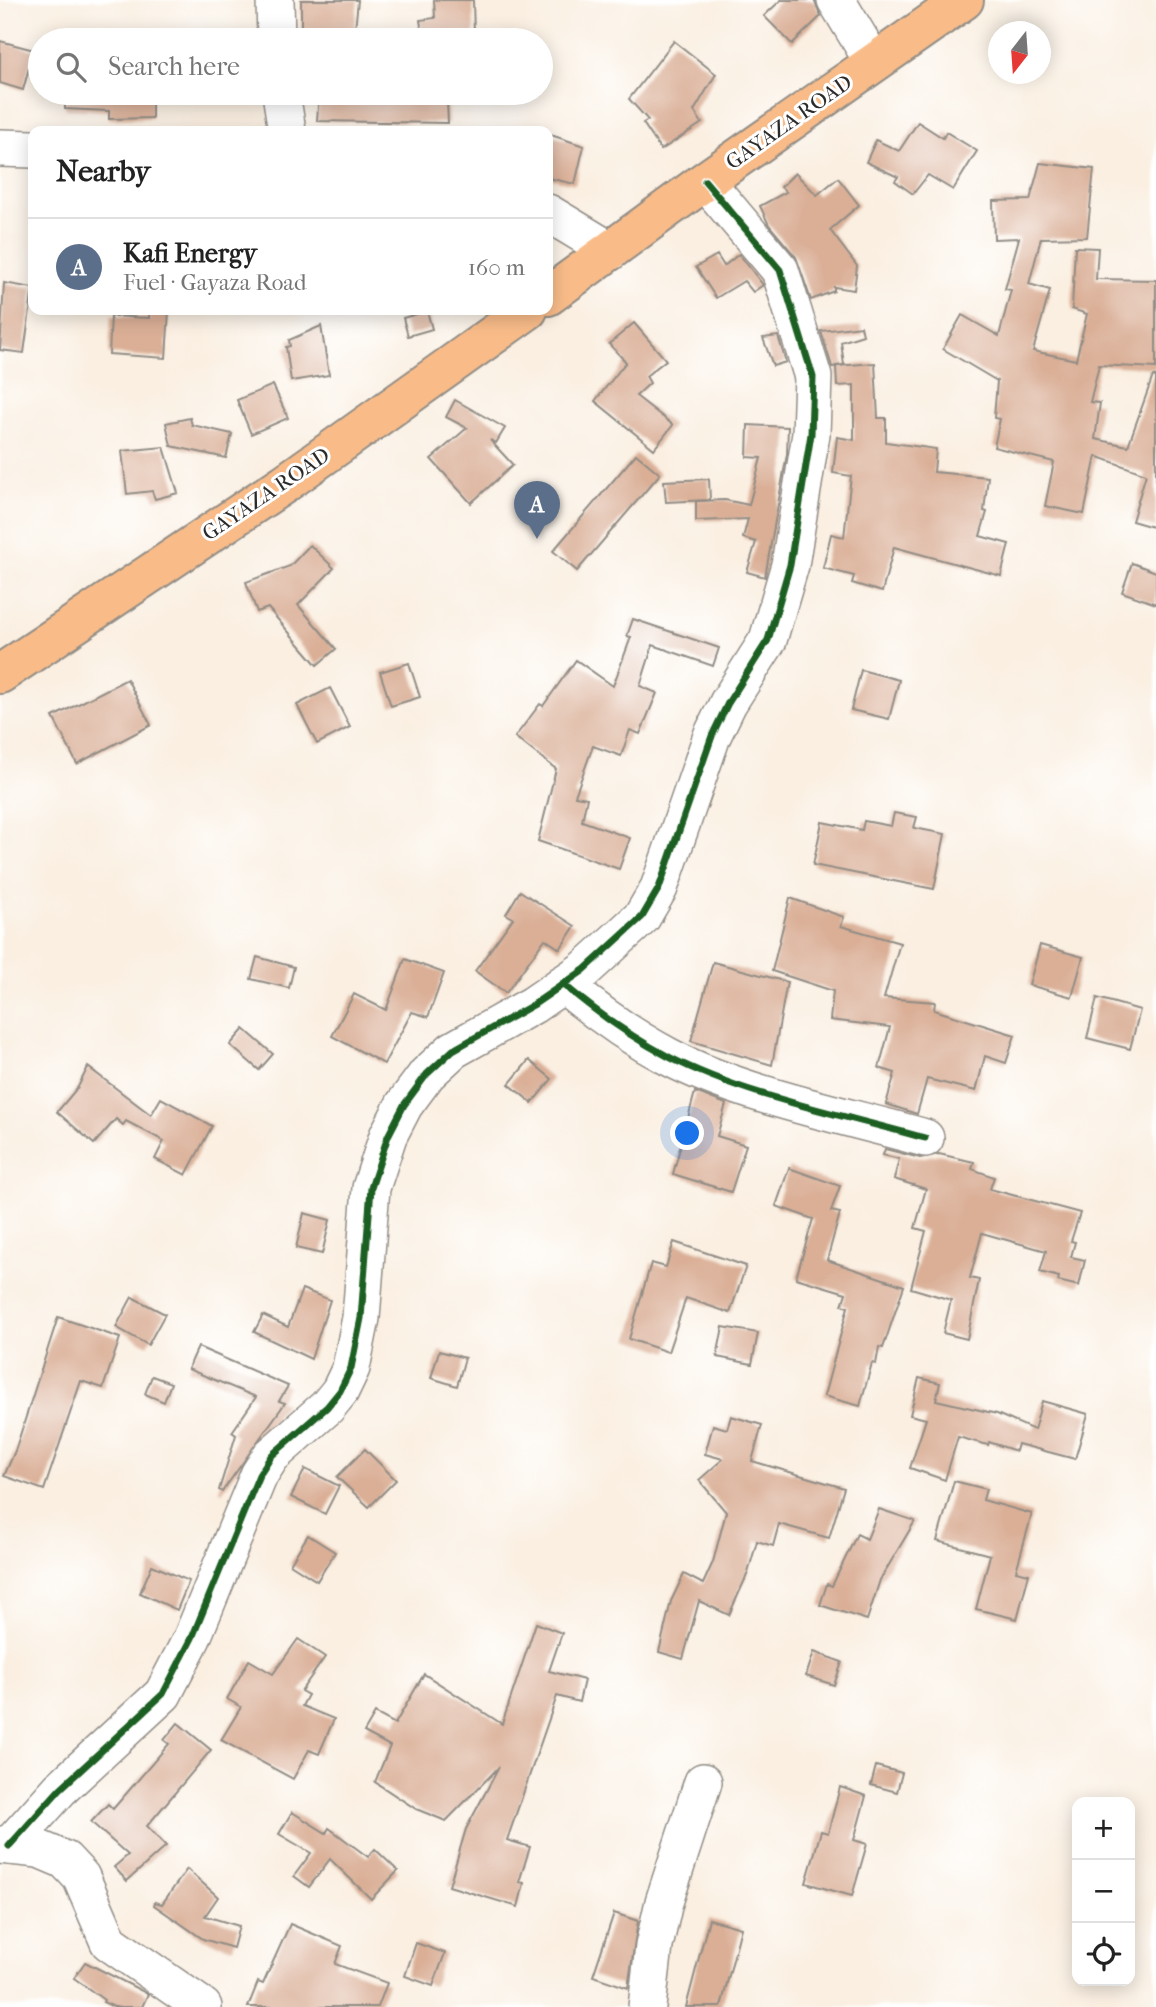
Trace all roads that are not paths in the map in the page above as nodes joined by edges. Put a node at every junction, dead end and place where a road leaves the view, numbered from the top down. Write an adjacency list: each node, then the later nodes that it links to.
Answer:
1 (275, 0): 4 (street)
2 (836, 0): 5 (street)
3 (964, 0): 5 (main road, GAYAZA ROAD)
4 (276, 28)
5 (874, 63): 10 (main road, GAYAZA ROAD)
6 (283, 105): 7 (street)
7 (286, 126)
8 (0, 148): 9 (street)
9 (28, 149)
10 (705, 181): 12 (main road, GAYAZA ROAD); 16 (street)
11 (553, 217): 12 (street)
12 (611, 251): 13 (main road, GAYAZA ROAD)
13 (553, 292)
14 (521, 315): 15 (main road, GAYAZA ROAD)
15 (0, 674)
16 (563, 984): 17 (street); 19 (street)
17 (925, 1138)
18 (703, 1782): 21 (street)
19 (5, 1845): 20 (street)
20 (203, 2007)
21 (647, 2007)

